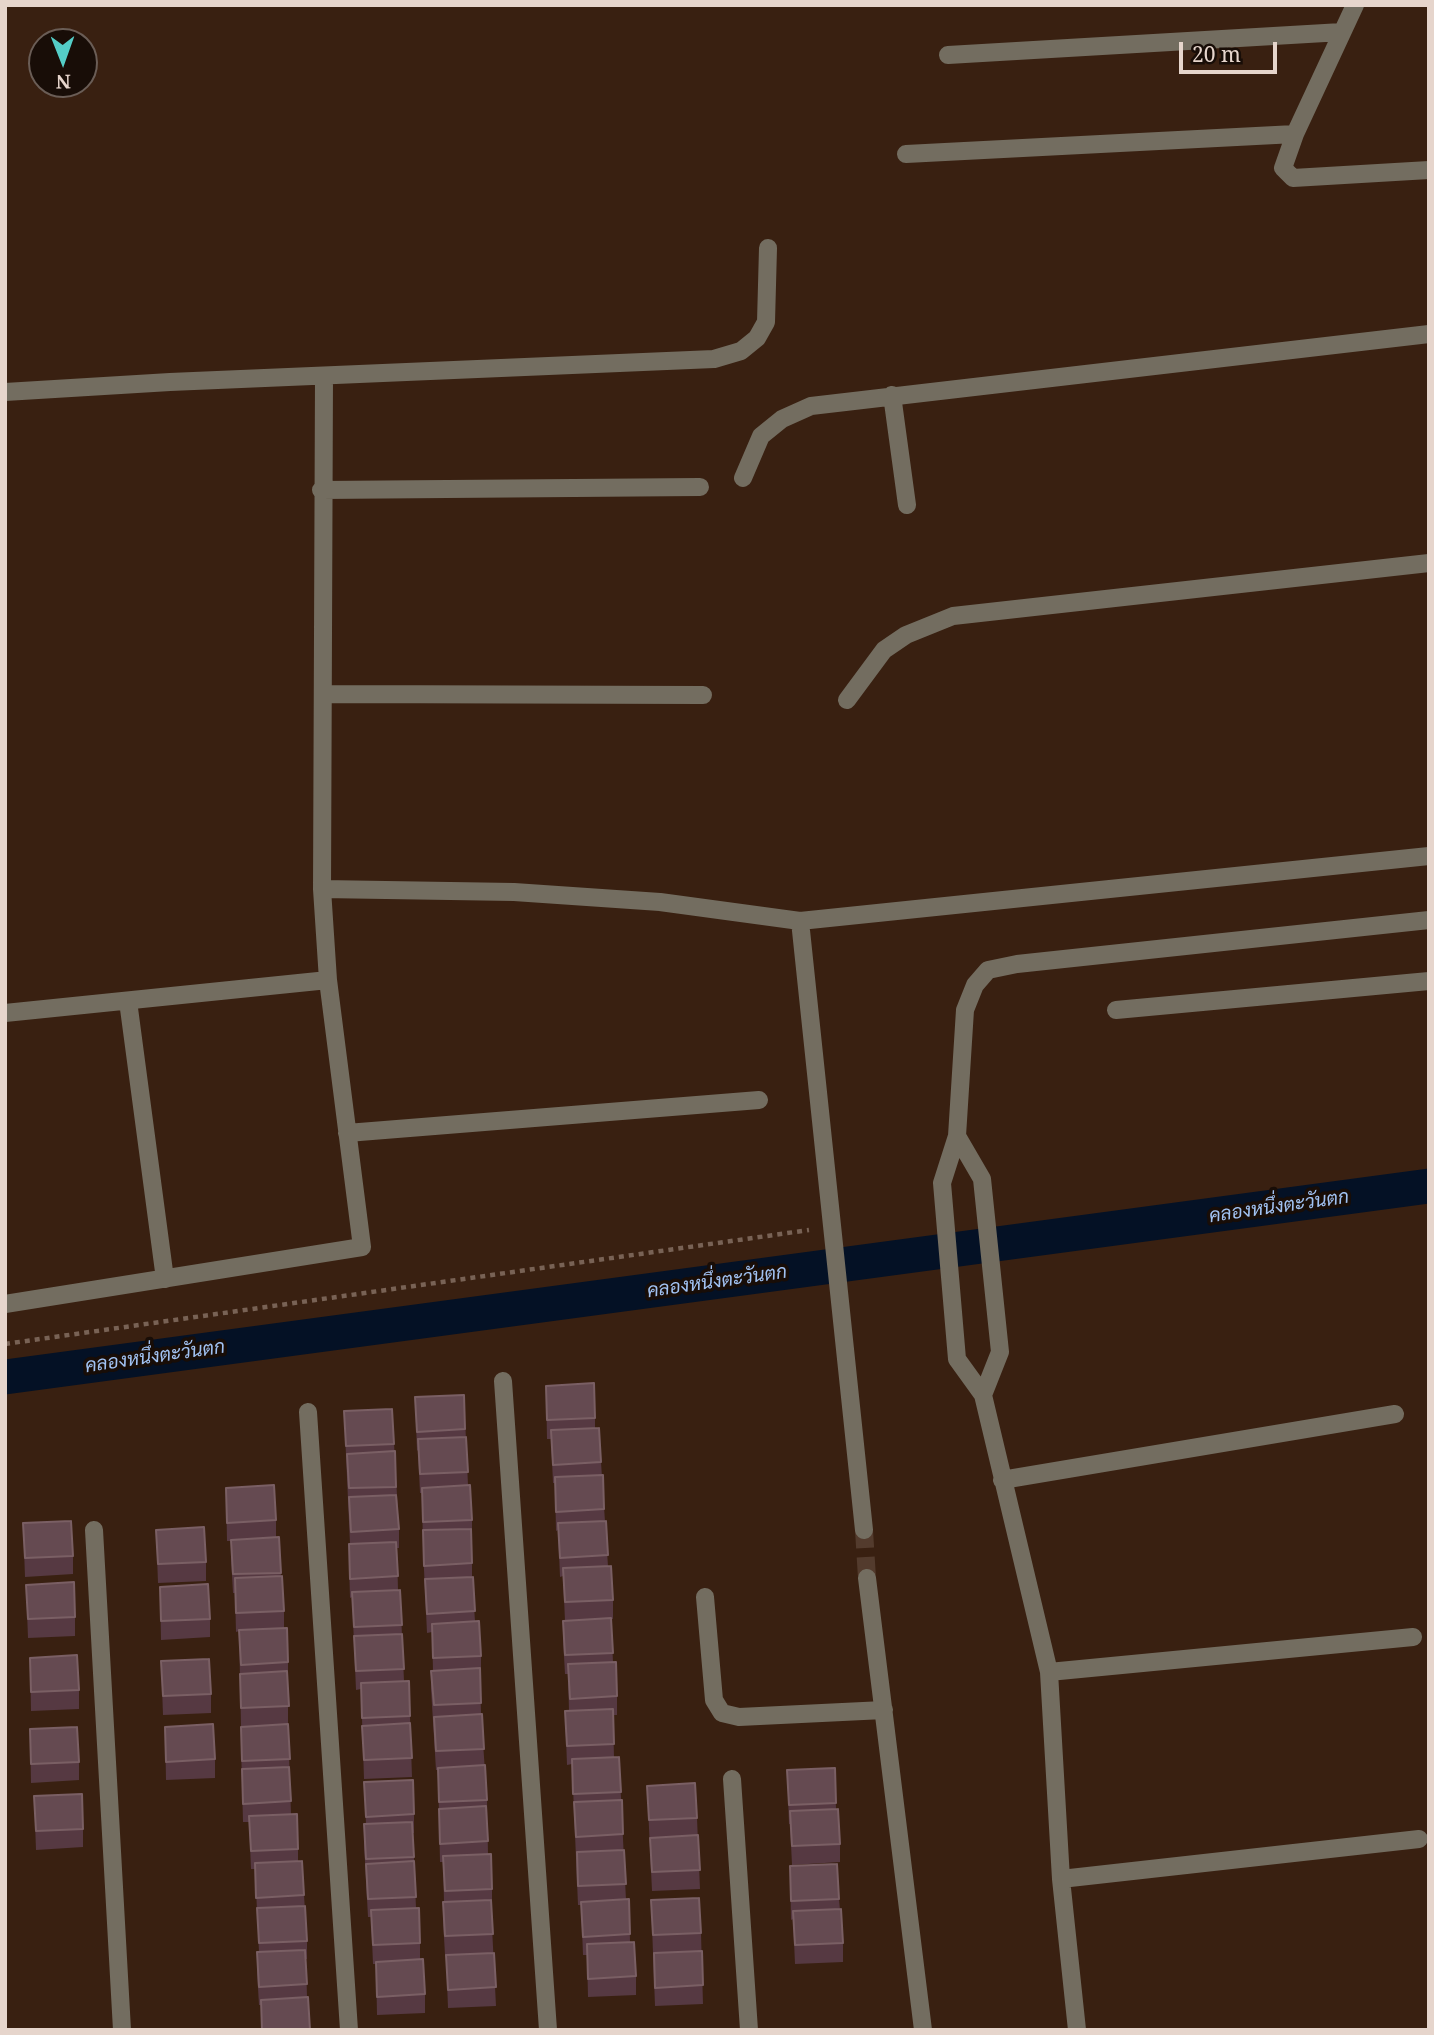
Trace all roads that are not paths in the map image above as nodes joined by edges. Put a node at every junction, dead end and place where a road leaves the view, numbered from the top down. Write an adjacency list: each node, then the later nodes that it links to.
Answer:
1 (1355, 5): 2 (street)
2 (1342, 32): 3 (street); 4 (street)
3 (948, 55)
4 (1295, 134): 5 (street); 6 (street)
5 (906, 154)
6 (1429, 170)
7 (768, 248): 9 (street)
8 (1429, 334): 11 (street)
9 (324, 378): 10 (street); 14 (street)
10 (5, 393)
11 (892, 395): 12 (street); 15 (street)
12 (744, 478)
13 (700, 487): 14 (street)
14 (321, 490): 17 (street)
15 (907, 505)
16 (1429, 563): 19 (street)
17 (325, 694): 18 (street); 21 (street)
18 (703, 695)
19 (847, 700)
20 (1429, 856): 22 (street)
21 (322, 889): 22 (street); 24 (street)
22 (800, 920): 40 (street)
23 (1429, 920): 31 (street)
24 (328, 980): 26 (street); 30 (street)
25 (1429, 981): 27 (street)
26 (128, 1001): 28 (street); 32 (street)
27 (1116, 1010)
28 (5, 1013)
29 (759, 1100): 30 (street)
30 (348, 1133): 32 (street)
31 (957, 1136): 35 (street); 35 (street)
32 (165, 1279): 33 (street)
33 (5, 1304)
34 (503, 1381): 51 (street)
35 (983, 1395): 38 (street)
36 (308, 1412): 50 (street)
37 (1395, 1415): 38 (street)
38 (1002, 1480): 44 (street)
39 (94, 1530): 49 (street)
40 (864, 1530)
41 (867, 1578): 45 (street)
42 (705, 1597): 45 (street)
43 (1413, 1637): 44 (street)
44 (1049, 1672): 48 (street)
45 (884, 1710): 53 (street)
46 (732, 1779): 52 (street)
47 (1419, 1839): 48 (street)
48 (1062, 1879): 54 (street)
49 (122, 2030)
50 (349, 2030)
51 (548, 2030)
52 (748, 2030)
53 (923, 2030)
54 (1077, 2030)

